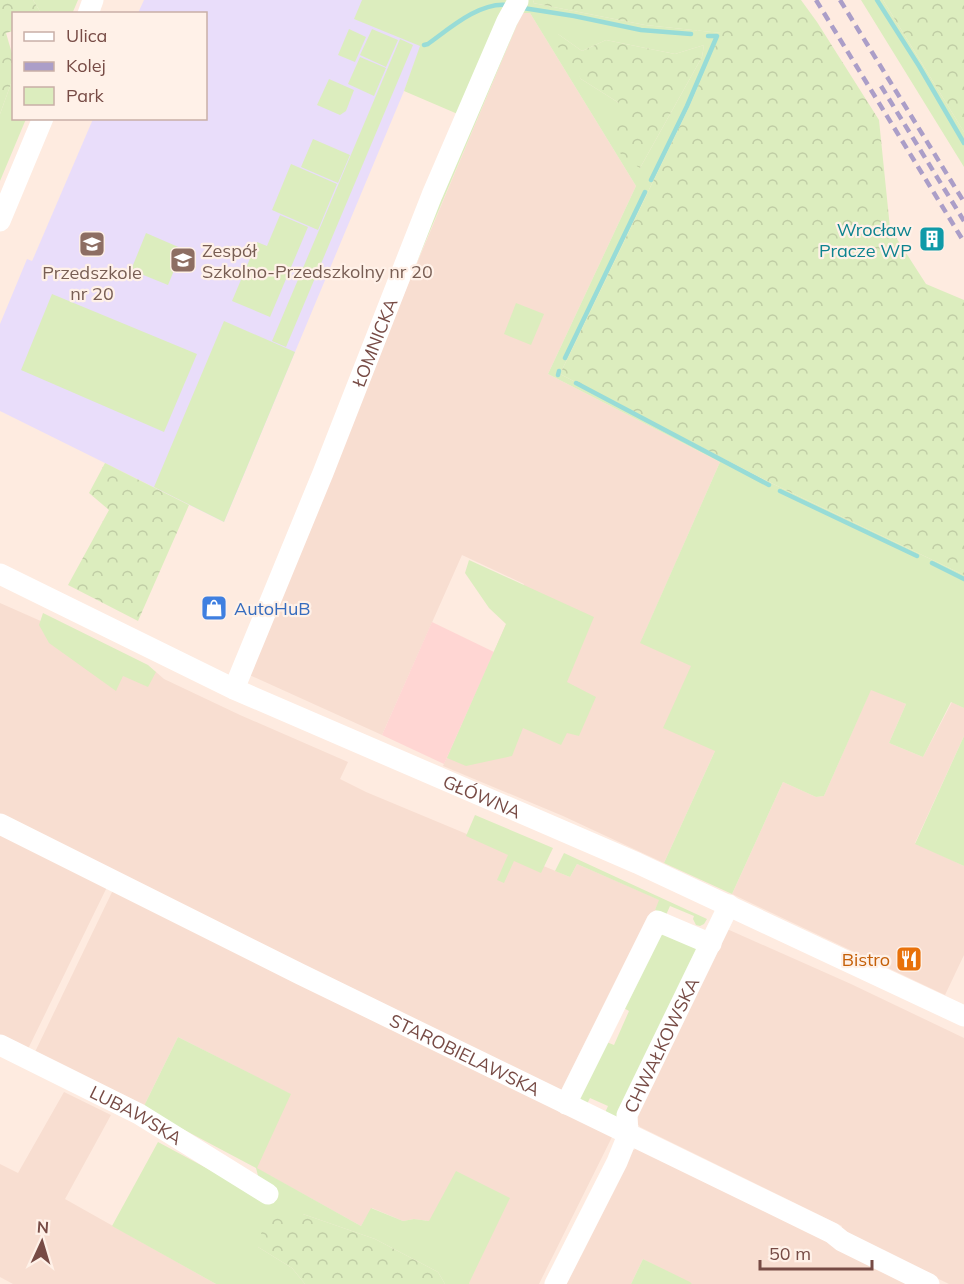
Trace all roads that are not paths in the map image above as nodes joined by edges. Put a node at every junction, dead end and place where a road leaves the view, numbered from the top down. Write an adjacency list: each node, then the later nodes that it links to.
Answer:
1 (518, 1): 5 (street, ŁOMNICKA)
2 (42, 120): 3 (street)
3 (0, 221)
4 (0, 574): 5 (street, GŁÓWNA)
5 (234, 688): 7 (street, GŁÓWNA)
6 (0, 824): 11 (street, STAROBIELAWSKA)
7 (729, 904): 8 (street, CHWAŁKOWSKA); 9 (street, GŁÓWNA)
8 (711, 944): 11 (street); 12 (street, CHWAŁKOWSKA)
9 (964, 1016)
10 (0, 1046): 13 (street, LUBAWSKA)
11 (566, 1104): 12 (street, STAROBIELAWSKA)
12 (628, 1135): 14 (street, CHWAŁKOWSKA); 15 (street, STAROBIELAWSKA)
13 (268, 1194)
14 (555, 1284)
15 (929, 1284)

